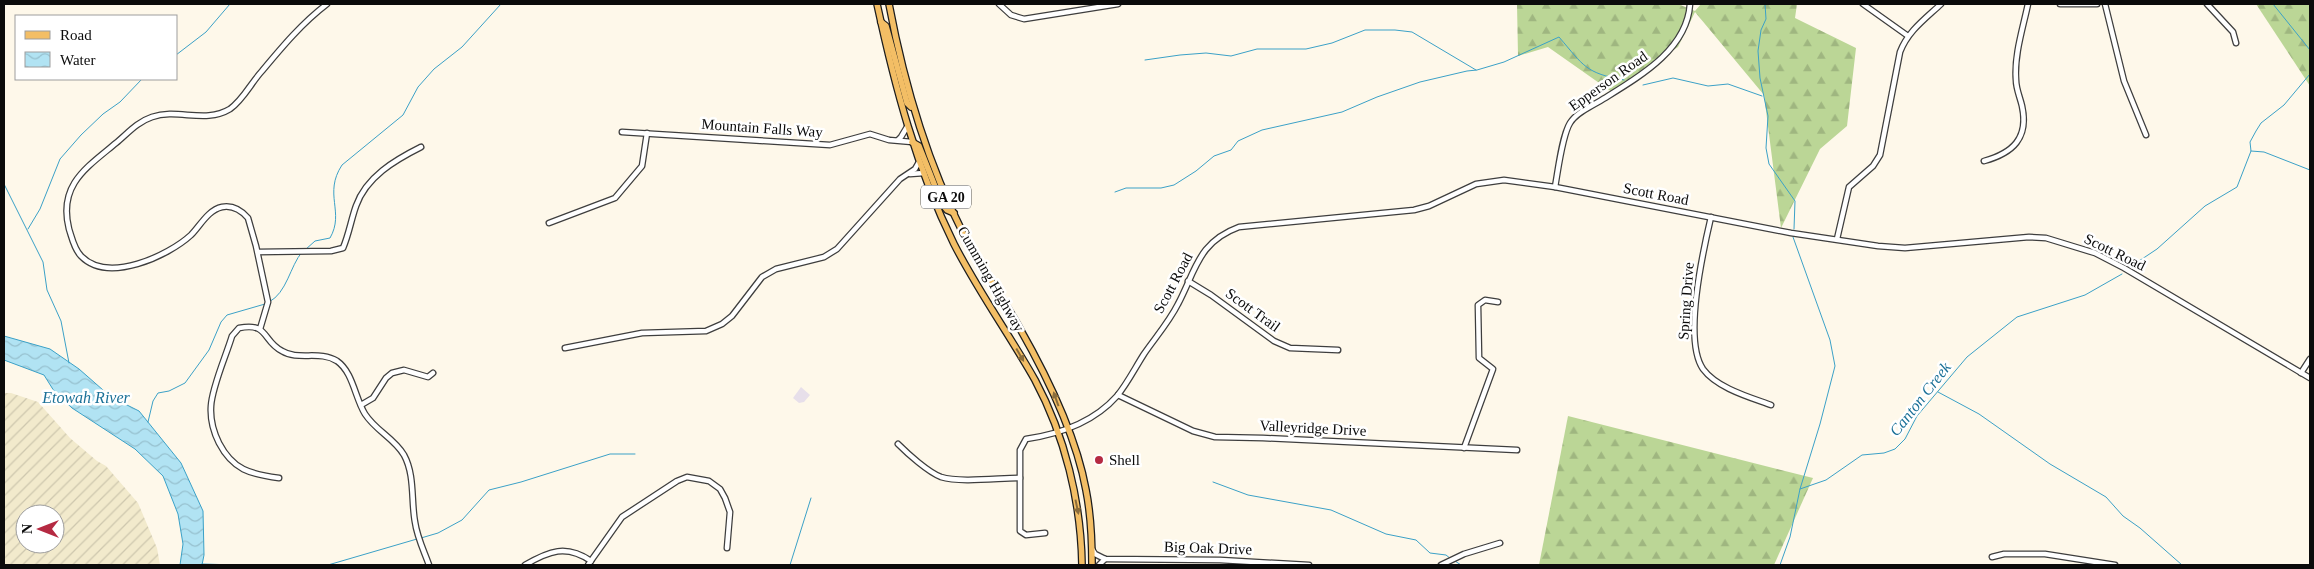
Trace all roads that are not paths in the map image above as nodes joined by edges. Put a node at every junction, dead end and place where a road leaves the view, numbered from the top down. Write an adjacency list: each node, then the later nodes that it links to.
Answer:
1 (328, 4): 34 (street)
2 (876, 4): 14 (main road, Cumming Highway / GA 20)
3 (889, 4): 17 (main road, Cumming Highway / GA 20)
4 (998, 4): 5 (street)
5 (1118, 4)
6 (1690, 4): 29 (street, Epperson Road)
7 (1863, 4): 15 (street)
8 (1941, 4): 15 (street)
9 (2028, 4): 25 (street)
10 (2060, 4): 11 (street)
11 (2096, 4)
12 (2105, 4): 21 (street)
13 (2207, 4): 16 (street)
14 (881, 22): 17 (main road); 18 (main road, Cumming Highway / GA 20)
15 (1908, 36): 33 (street)
16 (2236, 43)
17 (913, 108): 30 (main road, Cumming Highway / GA 20)
18 (907, 127): 22 (street); 23 (main road, Cumming Highway / GA 20)
19 (622, 132): 20 (street, Mountain Falls Way)
20 (647, 133): 22 (street, Mountain Falls Way); 32 (street)
21 (2146, 135)
22 (898, 140): 23 (street, Mountain Falls Way)
23 (912, 142): 26 (main road, Cumming Highway / GA 20); 30 (main road)
24 (421, 147): 34 (street)
25 (1984, 161)
26 (919, 162): 27 (main road, Cumming Highway / GA 20); 28 (street)
27 (924, 173): 28 (street); 48 (main road, Cumming Highway / GA 20, one-way to 48)
28 (910, 174): 38 (street)
29 (1555, 187): 31 (street, Scott Road); 35 (street, Scott Road)
30 (954, 213): 47 (main road, Cumming Highway / GA 20, one-way to 30)
31 (1711, 217): 33 (street, Scott Road); 46 (street, Spring Drive)
32 (549, 223)
33 (1837, 239): 42 (street, Scott Road)
34 (258, 252): 37 (street)
35 (1188, 281): 39 (street, Scott Trail); 44 (street, Scott Road)
36 (1498, 302): 50 (street)
37 (260, 329): 45 (street); 52 (street)
38 (565, 348)
39 (1338, 350)
40 (2310, 359): 42 (street)
41 (433, 373): 45 (street)
42 (2301, 373): 43 (street, Scott Road)
43 (2310, 378)
44 (1118, 395): 47 (street, Scott Road); 50 (street, Valleyridge Drive)
45 (361, 404): 61 (street)
46 (1771, 405)
47 (1067, 429): 48 (street, Scott Road); 57 (main road, Cumming Highway / GA 20)
48 (1057, 432): 53 (street, Scott Road); 63 (main road, Cumming Highway / GA 20, one-way to 63)
49 (898, 444): 53 (street)
50 (1464, 448): 51 (street, Valleyridge Drive)
51 (1517, 450)
52 (278, 478)
53 (1020, 478): 54 (street, Scott Road)
54 (1045, 533)
55 (1500, 543): 67 (street)
56 (727, 548): 60 (street)
57 (1092, 548): 59 (street); 64 (main road, Cumming Highway / GA 20)
58 (1992, 557): 68 (street)
59 (1105, 559): 65 (street); 66 (street, Big Oak Drive)
60 (590, 563): 62 (street)
61 (429, 565)
62 (525, 565)
63 (1082, 565)
64 (1092, 565)
65 (1099, 565)
66 (1309, 565)
67 (1441, 565)
68 (2115, 565)

